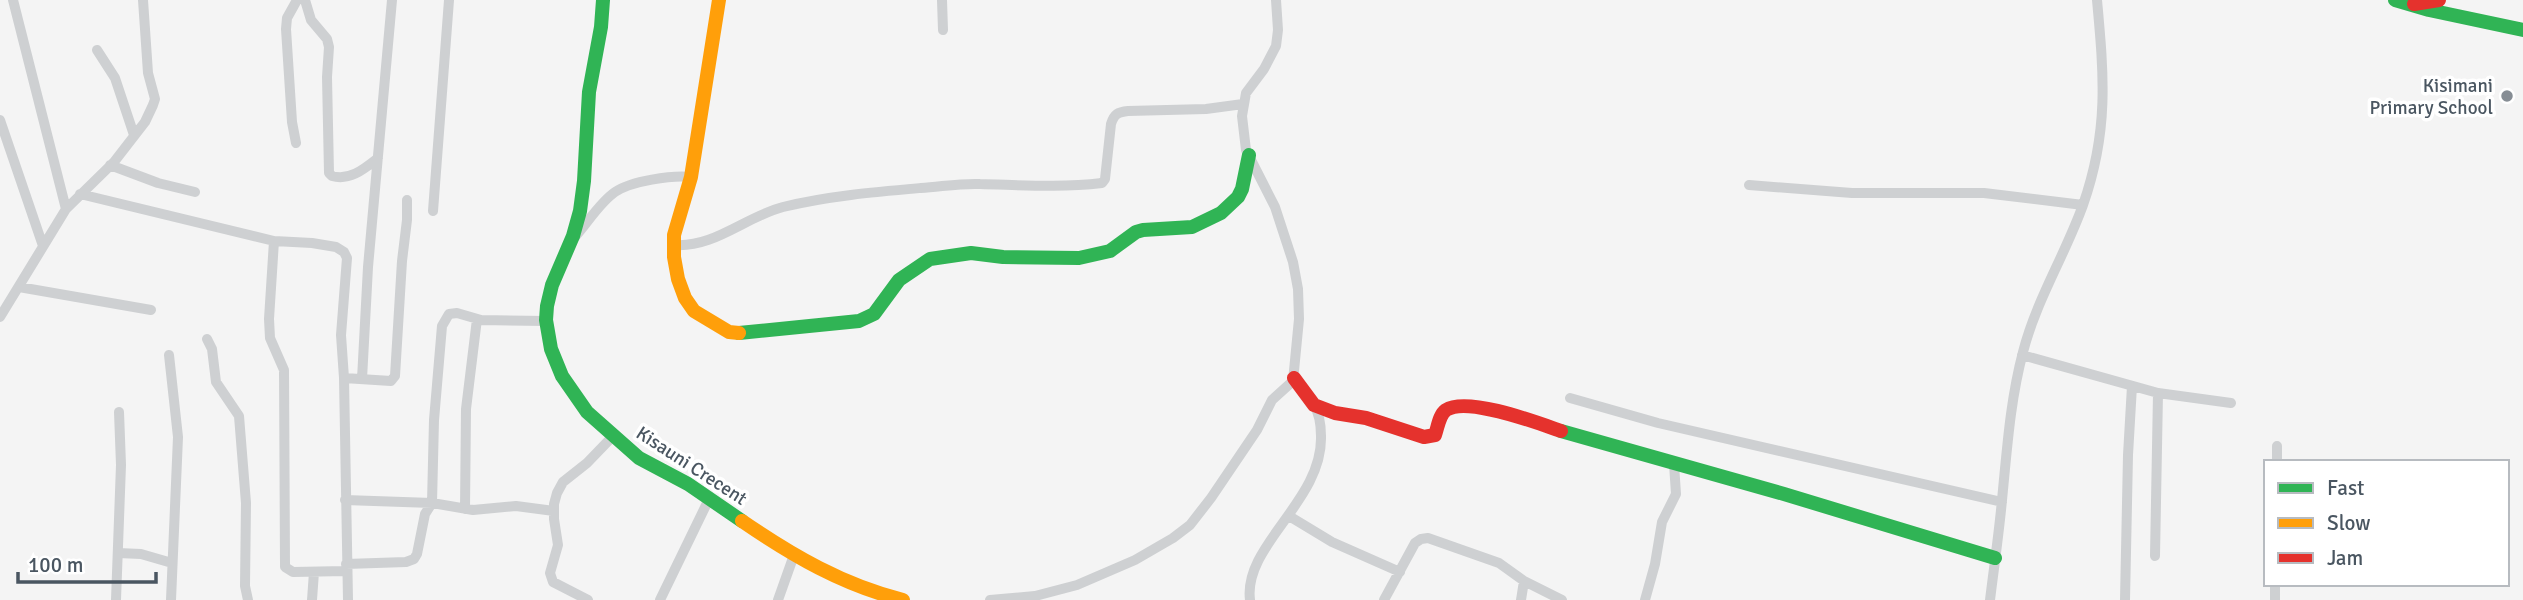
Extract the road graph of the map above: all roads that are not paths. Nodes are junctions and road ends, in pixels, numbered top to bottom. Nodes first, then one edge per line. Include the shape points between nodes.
1 (13, 0) edge
2 (143, 0) edge
3 (297, 0) edge
4 (306, 0) edge
5 (392, 0) edge
6 (449, 0) edge
7 (603, 0) edge
8 (719, 0) edge
9 (942, 0) edge
10 (1276, 0) edge
11 (2097, 0) edge
12 (2395, 0) edge
13 (2439, 0) edge
14 (2409, 5) junction
15 (943, 30) dead end
16 (2523, 30) edge
17 (97, 50) dead end
18 (1243, 104) junction
19 (0, 120) edge
20 (134, 135) junction
21 (296, 143) dead end
22 (1249, 155) junction
23 (378, 158) junction
24 (110, 165) junction
25 (691, 177) junction
26 (1749, 185) dead end
27 (195, 192) dead end
28 (80, 194) junction
29 (407, 200) dead end
30 (2082, 205) junction
31 (66, 209) junction
32 (433, 211) dead end
33 (274, 241) junction
34 (569, 244) junction
35 (674, 245) junction
36 (43, 246) junction
37 (19, 287) junction
38 (151, 310) dead end
39 (0, 317) edge
40 (477, 319) junction
41 (546, 321) junction
42 (207, 340) dead end
43 (169, 355) dead end
44 (2022, 355) junction
45 (1294, 377) junction
46 (344, 378) junction
47 (362, 379) junction
48 (2132, 386) junction
49 (2158, 393) junction
50 (1570, 398) dead end
51 (2231, 403) dead end
52 (1314, 405) junction
53 (119, 412) dead end
54 (614, 435) junction
55 (2277, 446) dead end
56 (2277, 460) edge
57 (1674, 464) junction
58 (709, 499) junction
59 (345, 500) junction
60 (2002, 502) junction
61 (432, 503) junction
62 (465, 509) junction
63 (554, 511) junction
64 (1289, 516) junction
65 (117, 553) junction
66 (794, 555) junction
67 (2155, 556) dead end
68 (1995, 558) junction
69 (172, 564) junction
70 (346, 567) junction
71 (314, 572) junction
72 (1400, 572) junction
73 (1524, 582) junction
74 (116, 600) edge
75 (171, 600) edge
76 (248, 600) edge
77 (312, 600) edge
78 (348, 600) edge
79 (588, 600) edge
80 (660, 600) edge
81 (778, 600) edge
82 (904, 600) edge
83 (990, 600) edge
84 (1250, 600) edge
85 (1384, 600) edge
86 (1521, 600) edge
87 (1562, 600) edge
88 (1645, 600) edge
89 (1990, 600) edge
90 (2125, 600) edge

1 - 31 street
2 - 20 street via 148,73 155,99
3 - 21 street via 286,29
4 - 23 street via 311,20 329,47 329,173 348,177
5 - 23 street
6 - 32 street
7 - 34 street, Kisauni Crecent via 603,26 588,105 587,170
8 - 25 street
9 - 15 street
10 - 18 street via 1276,47
11 - 30 street via 2103,116 2098,156
12 - 14 street
13 - 14 street
14 - 16 street
17 - 20 street via 115,78
18 - 22 street
18 - 35 street via 1116,114 1102,183 1055,187 978,184 862,194 781,208 704,244
19 - 36 street
20 - 24 street
22 - 35 street via 1238,197 1205,222 1136,232 1110,251 1079,258 942,256 911,270 874,314 859,321 773,332 729,332 694,312 685,298
22 - 45 street via 1275,207 1293,262 1299,308
23 - 47 street
24 - 27 street
24 - 28 street
25 - 34 street via 676,175 617,190
25 - 35 street
26 - 30 street via 1852,193 1984,193
28 - 31 street
28 - 33 street
29 - 47 street via 395,376 391,381
30 - 44 street via 2031,322
31 - 36 street
33 - 46 street via 312,243 344,252
33 - 71 street via 269,319 270,338 284,370 285,567 293,572
34 - 41 street, Kisauni Crecent via 550,295
36 - 37 street
37 - 38 street
37 - 39 street
40 - 41 street
40 - 61 street via 449,314 442,326
40 - 62 street via 467,409
41 - 54 street, Kisauni Crecent via 552,353 567,386
42 - 76 street via 216,382 239,416
43 - 69 street via 178,437
44 - 48 street
44 - 60 street via 2007,433
45 - 52 street
45 - 83 street via 1272,400 1211,498 1173,538 1077,585 1035,596
46 - 47 street
46 - 59 street
48 - 49 street
48 - 90 street
49 - 51 street
49 - 67 street
50 - 60 street via 1658,423
52 - 57 street via 1428,437 1437,432 1446,409 1480,409
52 - 64 street via 1320,418 1320,454 1313,477
53 - 65 street
54 - 58 street, Kisauni Crecent via 643,461
54 - 63 street via 563,482
55 - 56 street
57 - 68 street
57 - 88 street via 1676,494 1662,522
58 - 66 street, Kisauni Crecent
58 - 80 street
59 - 61 street
59 - 70 street
60 - 68 street
61 - 62 street
61 - 70 street via 414,559
62 - 63 street via 516,506
63 - 79 street via 558,545 551,579
64 - 72 street
64 - 84 street via 1253,572
65 - 69 street via 141,554
65 - 74 street
66 - 81 street
66 - 82 street, Kisauni Crecent via 846,582
68 - 89 street
69 - 75 street
70 - 71 street
70 - 78 street
71 - 77 street
72 - 73 street via 1415,543 1428,538 1499,563
72 - 85 street
73 - 86 street
73 - 87 street

